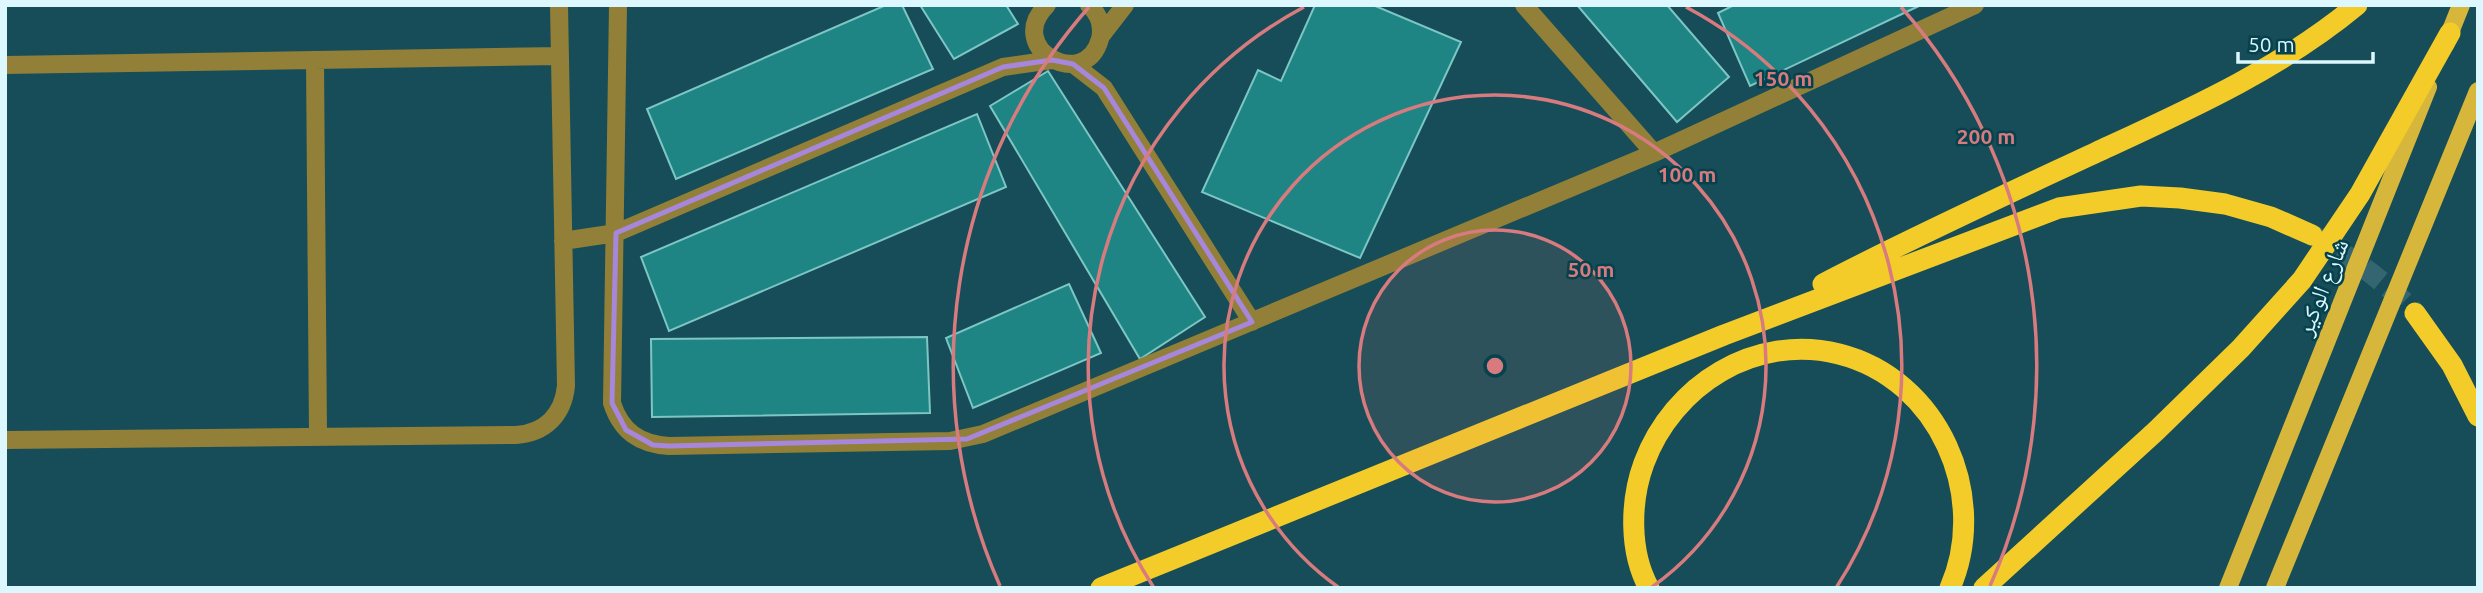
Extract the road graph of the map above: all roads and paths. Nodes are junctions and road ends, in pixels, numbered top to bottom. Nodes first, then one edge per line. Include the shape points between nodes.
1 (559, 5) edge
2 (618, 5) edge
3 (1089, 5) edge
4 (1125, 5) edge
5 (1524, 5) edge
6 (1975, 5) edge
7 (2357, 5) edge
8 (2461, 5) edge
9 (1040, 13) edge
10 (2450, 33) junction
11 (1100, 40) junction
12 (559, 56) junction
13 (1052, 60) junction
14 (315, 61) junction
15 (1073, 64) junction
16 (5, 65) edge
17 (1003, 67) junction
18 (1104, 88) junction
19 (2478, 91) edge
20 (1654, 153) junction
21 (616, 233) junction
22 (2312, 235) tunnel mouth
23 (563, 241) junction
24 (2415, 313) tunnel mouth
25 (1252, 322) junction
26 (1724, 335) junction
27 (2478, 416) edge
28 (318, 436) junction
29 (5, 440) edge
30 (1101, 588) edge
31 (1649, 588) edge
32 (1950, 588) edge
33 (1984, 588) edge
34 (2228, 588) edge
35 (2275, 588) edge

1 - 12 street
2 - 21 street
3 - 11 street via 1100,21
4 - 11 street
5 - 20 street
6 - 20 street
7 - 26 highway via 2275,64 2154,126 1907,240
8 - 10 main road, شارع الوكير
9 - 13 street via 1037,44
9 - 17 street
10 - 33 highway via 2360,194 2302,280 2166,422
10 - 34 main road, شارع الوكير
11 - 15 street via 1088,57
11 - 18 street
12 - 14 street
12 - 23 street
13 - 15 street
13 - 17 street
14 - 16 street
14 - 28 street
15 - 18 street
17 - 21 street
18 - 25 street
19 - 35 main road
20 - 25 street
21 - 23 street
21 - 25 street via 612,403 626,430 653,445 967,439 1008,426
22 - 26 highway via 2225,204 2141,196 2096,200 2002,227
23 - 28 street via 566,386 561,408 547,425 516,435
24 - 27 highway via 2452,365
26 - 30 highway
28 - 29 street
31 - 32 highway via 1636,545 1634,513 1638,479 1651,445 1673,408 1708,378 1747,359 1789,350 1839,354 1873,368 1930,414 1957,471 1965,505 1965,540

